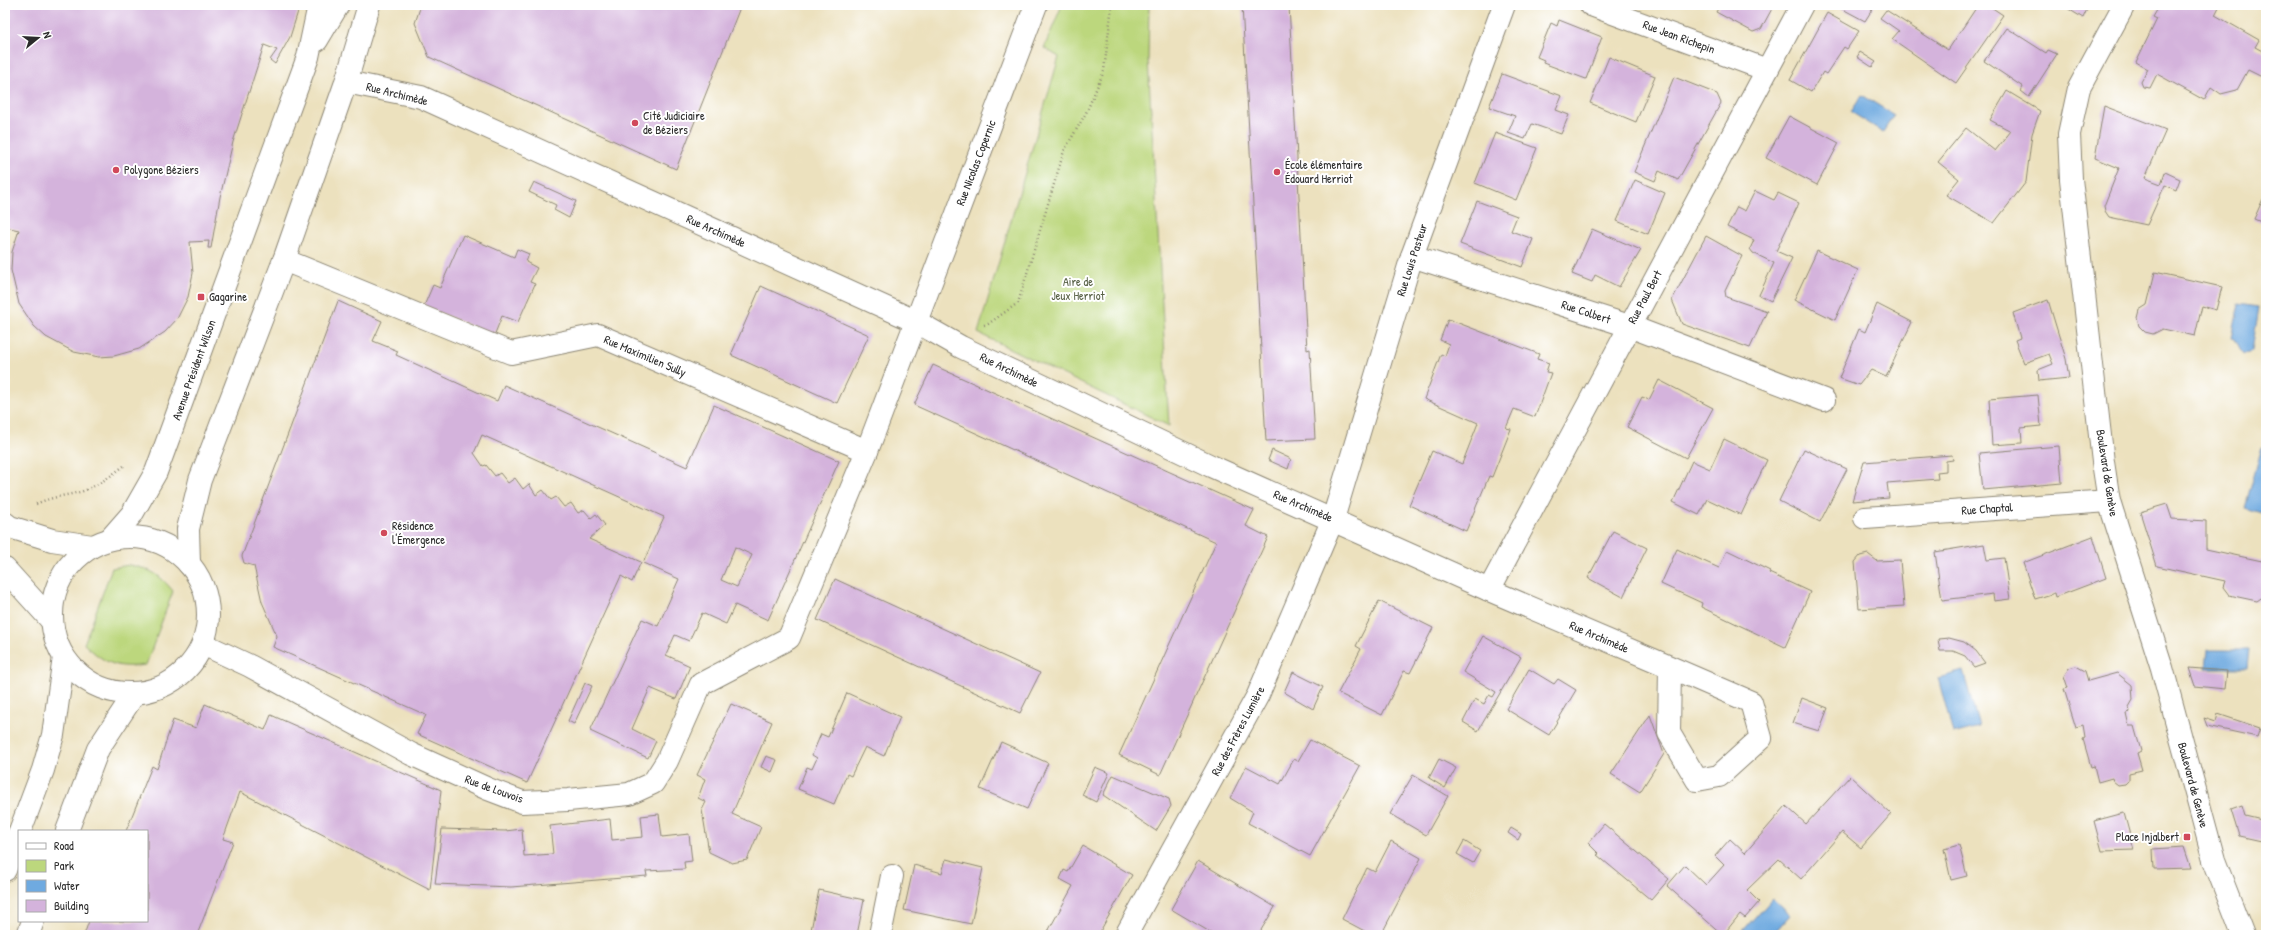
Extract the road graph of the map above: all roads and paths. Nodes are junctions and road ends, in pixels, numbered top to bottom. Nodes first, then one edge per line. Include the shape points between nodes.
1 (319, 5) edge
2 (338, 5) edge
3 (354, 5) edge
4 (369, 5) edge
5 (1036, 5) edge
6 (1112, 5) edge
7 (1504, 5) edge
8 (1591, 5) edge
9 (1802, 5) edge
10 (2124, 5) edge
11 (308, 57) junction
12 (1767, 70) junction
13 (346, 82) junction
14 (1412, 256) junction
15 (284, 260) junction
16 (915, 321) junction
17 (978, 325) dead end
18 (1629, 326) junction
19 (1824, 400) dead end
20 (867, 452) junction
21 (128, 462) dead end
22 (2109, 501) junction
23 (1865, 518) dead end
24 (1333, 519) junction
25 (8, 525) edge
26 (101, 542) junction
27 (190, 564) junction
28 (5, 569) edge
29 (1489, 590) junction
30 (52, 621) junction
31 (202, 644) junction
32 (64, 656) junction
33 (1670, 667) junction
34 (135, 693) junction
35 (20, 830) edge
36 (67, 830) edge
37 (18, 835) edge
38 (5, 870) edge
39 (892, 876) dead end
40 (33, 922) edge
41 (28, 935) edge
42 (880, 935) edge
43 (1126, 935) edge
44 (2243, 935) edge

1 - 11 street, Avenue Président Wilson
2 - 11 street, Avenue Président Wilson
3 - 13 street
4 - 13 street
5 - 16 street, Rue Nicolas Copernic
6 - 17 path via 1104,71 1086,112 1064,151 1018,303 988,324
7 - 14 street, Rue Louis Pasteur
8 - 12 street, Rue Jean Richepin
9 - 12 street, Rue Paul Bert
10 - 22 street, Boulevard de Genève via 2079,88 2069,134 2071,179
11 - 26 street, Avenue Président Wilson via 156,472 132,514
12 - 18 street, Rue Paul Bert
13 - 15 street
13 - 16 street, Rue Archimède via 421,97
14 - 18 street, Rue Colbert
14 - 24 street, Rue Louis Pasteur
15 - 20 street, Rue Maximilien Sully via 511,353 598,336
15 - 27 street via 200,480 188,529
16 - 20 street
16 - 24 street, Rue Archimède via 960,346 1204,463
18 - 19 street, Rue Colbert
18 - 29 street, Rue Paul Bert
20 - 31 street, Rue de Louvois via 789,638 701,684 668,761 653,783 629,794 522,802 411,754 250,666
21 - 25 path via 106,479 83,490 53,496 32,505
22 - 23 street, Rue Chaptal
22 - 44 street, Boulevard de Genève via 2162,668 2214,860
24 - 29 street, Rue Archimède
24 - 43 street, Rue des Frères Lumière via 1258,695
25 - 26 street via 52,540
26 - 27 street via 132,536 154,540 174,549
26 - 30 street, Avenue Président Wilson via 74,560 61,578 53,599
27 - 31 street via 204,588 208,616
28 - 30 street
29 - 33 street, Rue Archimède
30 - 32 street via 56,640
31 - 34 street via 187,668 164,686
32 - 34 street via 78,673 94,685 114,692
32 - 35 street via 53,735 43,770
33 - 33 street, Rue Archimède via 1669,733 1697,780 1719,776 1761,738 1751,702
34 - 36 street via 98,749
37 - 38 street
39 - 42 street
40 - 41 street

